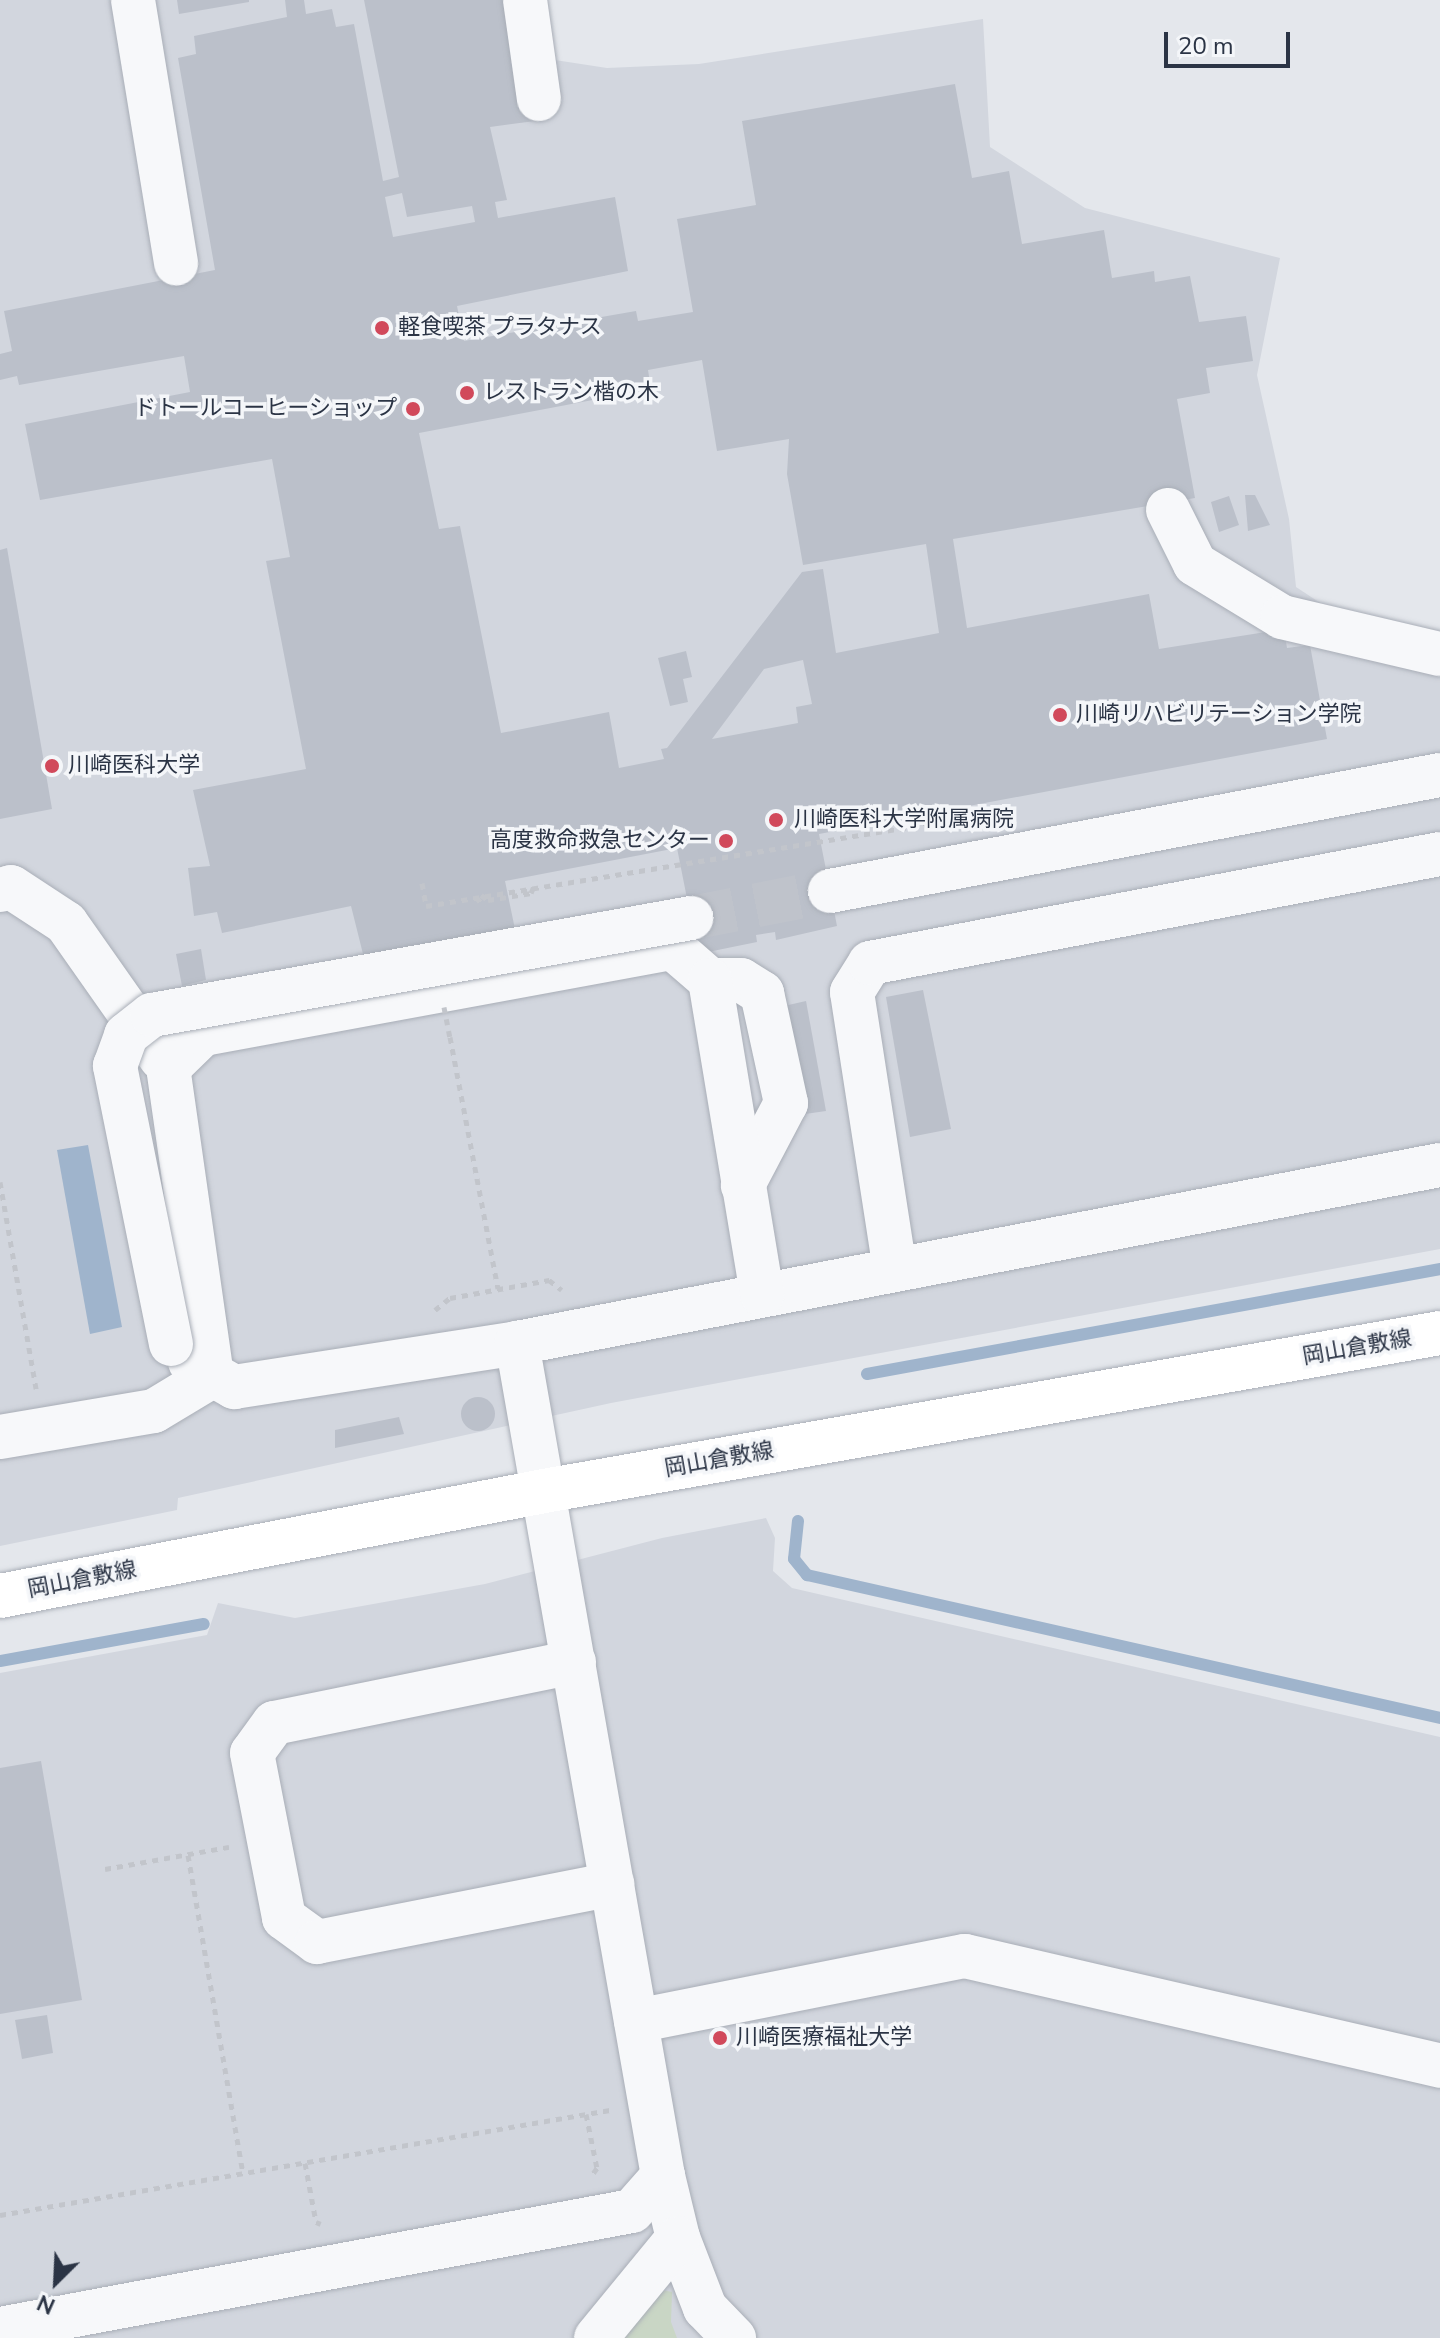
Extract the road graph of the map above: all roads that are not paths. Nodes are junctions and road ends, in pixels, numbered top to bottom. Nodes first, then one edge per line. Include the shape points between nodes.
1 (133, 0) edge
2 (525, 0) edge
3 (539, 99) dead end
4 (176, 264) dead end
5 (1168, 510) dead end
6 (1440, 654) edge
7 (1440, 775) edge
8 (1440, 854) edge
9 (0, 890) edge
10 (830, 891) tunnel mouth
11 (691, 918) tunnel mouth
12 (168, 1068) junction
13 (1440, 1165) edge
14 (895, 1270) junction
15 (762, 1295) junction
16 (1440, 1333) edge
17 (517, 1343) junction
18 (212, 1376) junction
19 (0, 1437) edge
20 (544, 1491) junction
21 (0, 1596) edge
22 (574, 1662) junction
23 (612, 1884) junction
24 (636, 2021) junction
25 (1440, 2066) edge
26 (663, 2176) junction
27 (678, 2238) junction
28 (0, 2329) edge
29 (596, 2338) edge
30 (734, 2338) edge

1 - 4 lane
2 - 3 lane
5 - 6 lane via 1195,564 1282,617
7 - 10 lane
8 - 14 lane via 870,963 852,992
9 - 12 lane via 11,887 66,923
11 - 18 lane, bridge via 152,1015 126,1035 115,1066 171,1344
12 - 15 lane via 203,1034 673,948 710,980
12 - 18 lane
13 - 14 lane
14 - 15 lane
15 - 17 lane
16 - 20 main road, 岡山倉敷線
17 - 18 lane via 234,1387
17 - 20 lane
18 - 19 lane via 154,1411
20 - 21 main road, 岡山倉敷線
20 - 22 lane
22 - 23 lane
22 - 23 lane via 274,1723 252,1753 284,1918 317,1942
23 - 24 lane
24 - 25 lane via 965,1956
24 - 26 lane
26 - 27 lane
26 - 28 lane via 632,2211
27 - 29 lane
27 - 30 lane via 705,2308

